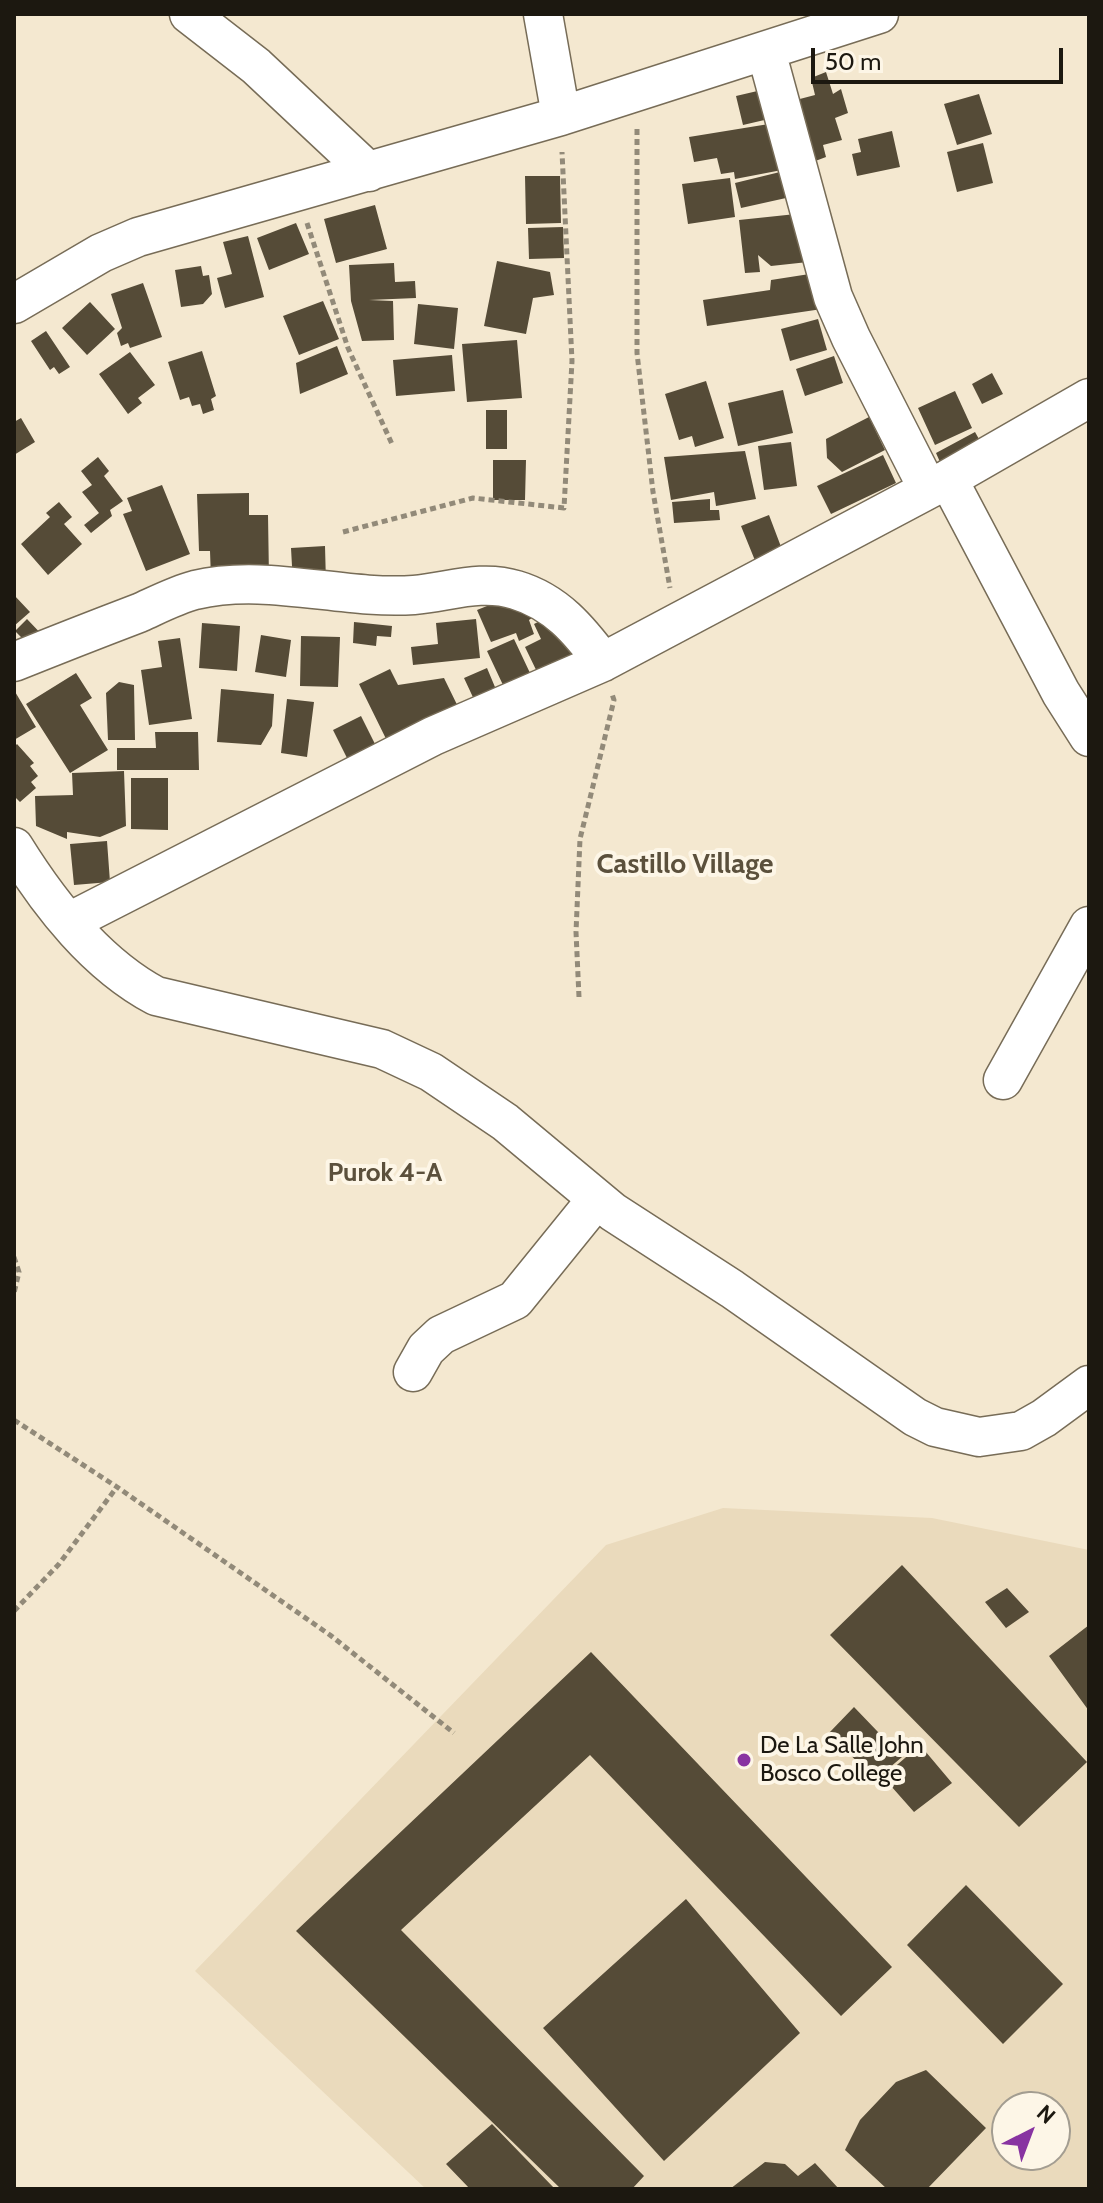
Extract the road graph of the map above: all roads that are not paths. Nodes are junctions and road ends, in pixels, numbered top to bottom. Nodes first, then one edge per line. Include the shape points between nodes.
1 (189, 14) edge
2 (543, 14) edge
3 (879, 14) edge
4 (766, 51) junction
5 (561, 116) junction
6 (369, 172) junction
7 (14, 304) edge
8 (1089, 398) edge
9 (938, 484) junction
10 (14, 662) edge
11 (603, 662) junction
12 (1089, 737) edge
13 (14, 847) edge
14 (69, 922) junction
15 (1089, 926) edge
16 (1003, 1080) dead end
17 (596, 1200) junction
18 (413, 1372) dead end
19 (1089, 1385) edge

1 - 6 street via 256,66
2 - 5 street
3 - 4 street
4 - 5 street
4 - 9 street via 833,297 851,338
5 - 6 street
6 - 7 street via 138,237
8 - 9 street
9 - 11 street
9 - 12 street
10 - 11 street via 194,591 247,586 389,596 482,584 543,601 577,626
11 - 14 street via 433,736
13 - 14 street
14 - 17 street via 109,965 156,996 382,1049 431,1072 505,1122
15 - 16 street
17 - 18 street via 515,1300 441,1335
17 - 19 street via 935,1427 979,1437 1021,1431

